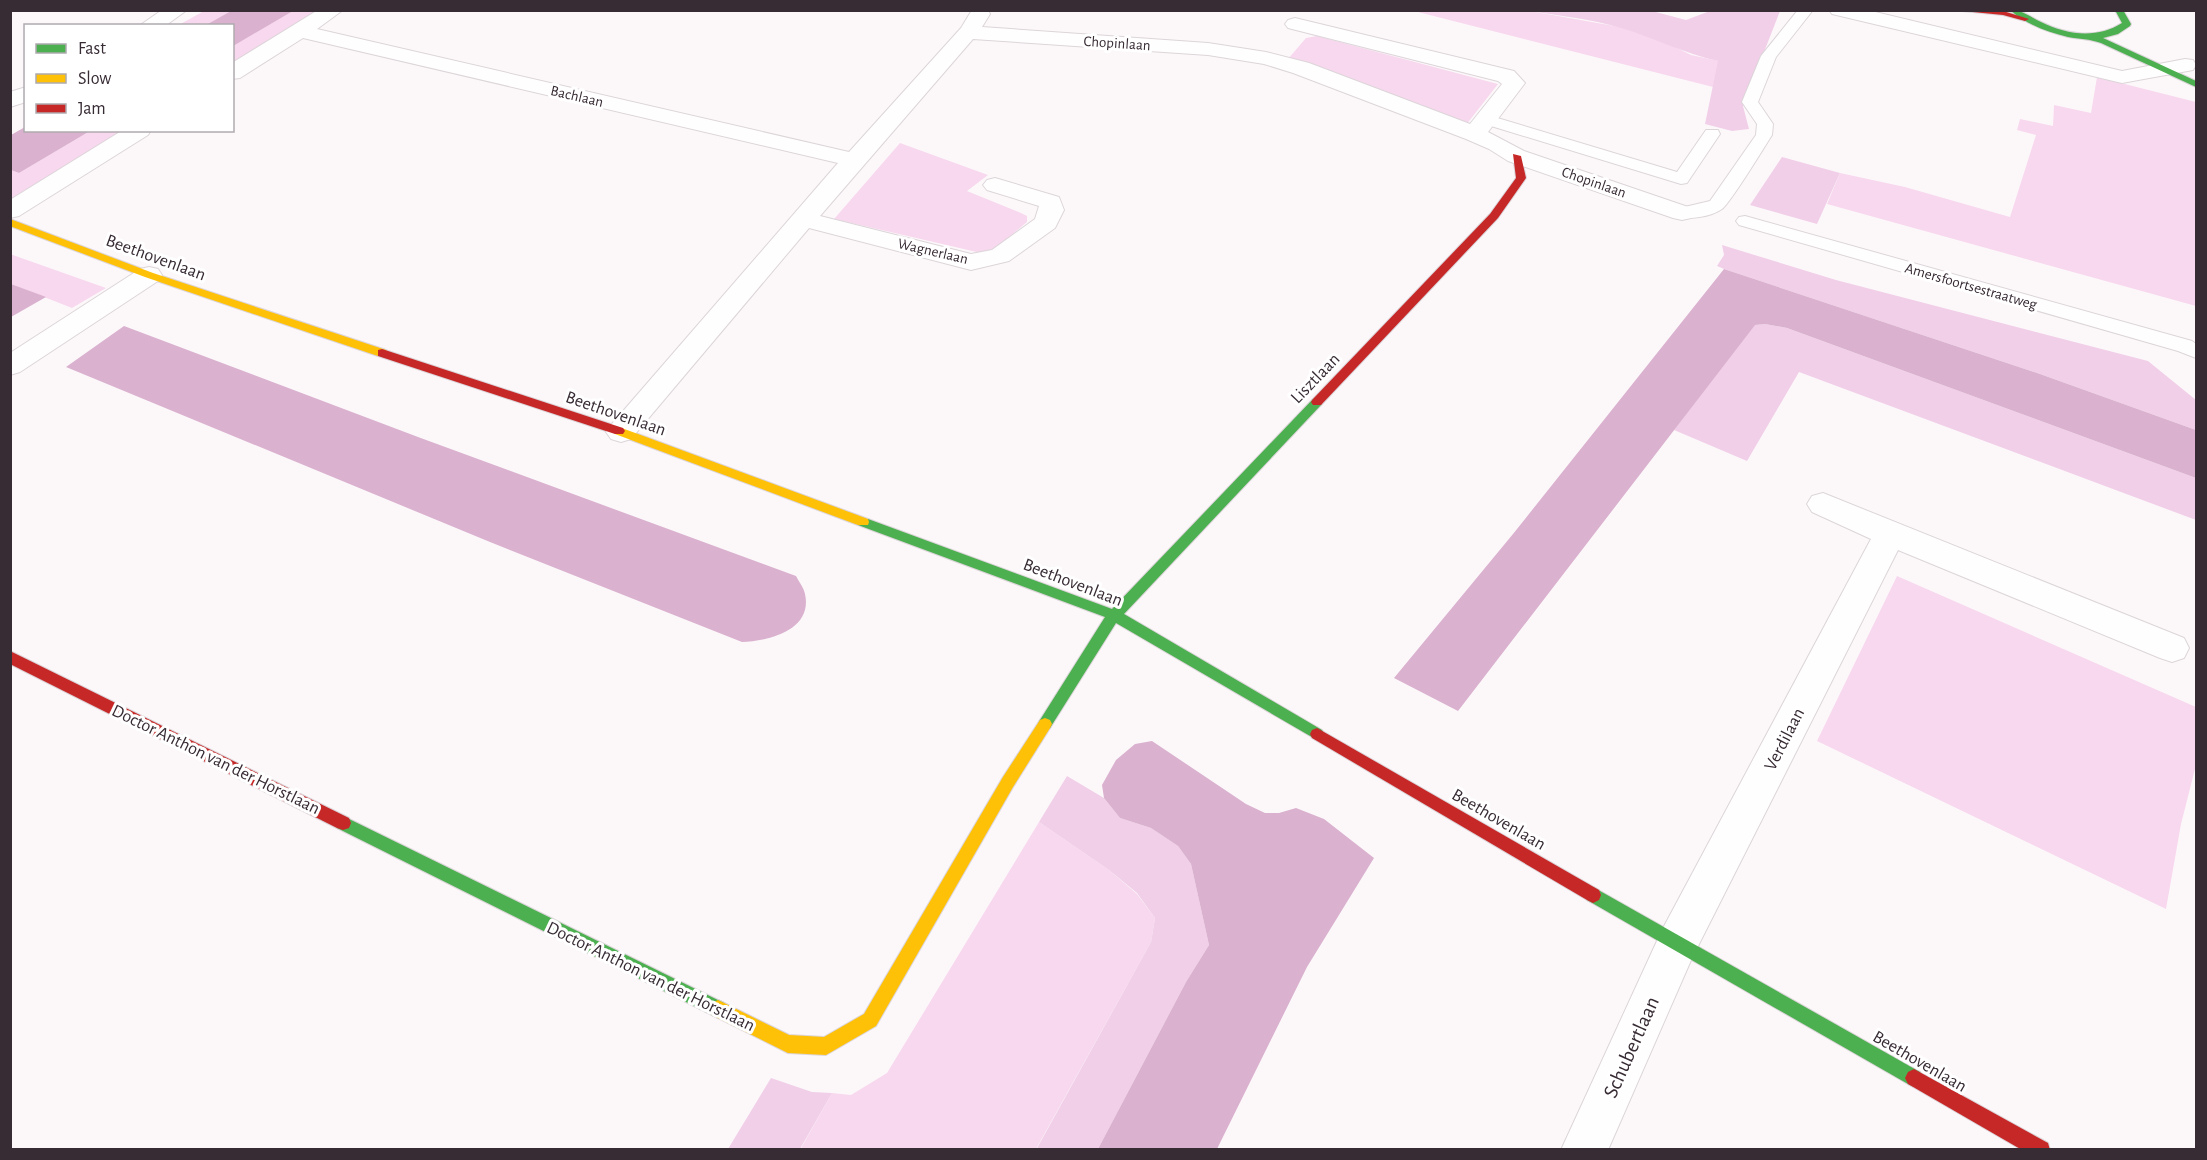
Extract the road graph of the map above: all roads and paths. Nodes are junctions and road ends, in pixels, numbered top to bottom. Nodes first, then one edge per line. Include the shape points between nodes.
1 (177, 10) edge
2 (333, 10) edge
3 (983, 10) edge
4 (1806, 10) edge
5 (1839, 10) edge
6 (1956, 10) edge
7 (2122, 12) edge
8 (2020, 15) edge
9 (1302, 17) edge
10 (152, 24) edge
11 (2124, 29) junction
12 (300, 31) junction
13 (968, 32) junction
14 (2091, 36) junction
15 (1266, 58) junction
16 (2191, 67) edge
17 (2162, 70) junction
18 (234, 72) edge
19 (2196, 84) edge
20 (24, 94) edge
21 (10, 101) edge
22 (1479, 126) junction
23 (137, 132) edge
24 (1712, 135) dead end
25 (1515, 156) junction
26 (854, 160) junction
27 (995, 185) dead end
28 (10, 212) edge
29 (1682, 213) joint
30 (803, 219) junction
31 (1745, 221) dead end
32 (10, 222) edge
33 (149, 275) junction
34 (2196, 352) edge
35 (10, 366) edge
36 (621, 432) junction
37 (1823, 504) dead end
38 (1890, 534) junction
39 (1114, 615) junction
40 (2172, 648) dead end
41 (10, 657) edge
42 (1677, 944) junction
43 (1584, 1149) edge
44 (2041, 1149) edge

1 - 10 street
2 - 12 street
3 - 13 street
4 - 29 lane via 1769,56 1750,102 1765,124 1764,135 1716,205
5 - 17 street via 2122,77
6 - 8 street
7 - 11 street via 2127,24
8 - 14 street via 2049,29
9 - 15 street
9 - 22 street via 1506,76 1514,83
11 - 14 street
11 - 16 street via 2135,39
12 - 18 street
12 - 26 street, Bachlaan
13 - 15 street, Chopinlaan
13 - 26 street
14 - 17 street
15 - 22 street, Chopinlaan
16 - 17 street
17 - 19 street
20 - 21 street
22 - 24 lane via 1681,179
22 - 25 street, Chopinlaan
23 - 28 street
25 - 29 street, Chopinlaan
25 - 39 street, Lisztlaan via 1521,178 1494,216
26 - 30 street
27 - 30 street, Wagnerlaan via 1050,202 1052,210 1046,223 1000,256 971,262
30 - 36 street
31 - 34 lane, Amersfoortsestraatweg
32 - 33 street, Beethovenlaan
33 - 35 street
33 - 36 street, Beethovenlaan
36 - 39 street, Beethovenlaan
37 - 38 street
38 - 40 street
38 - 42 street, Verdilaan
39 - 41 street, Doctor Anthon van der Horstlaan via 1008,782 870,1020 826,1046 788,1044
39 - 42 street, Beethovenlaan
42 - 43 street, Schubertlaan
42 - 44 street, Beethovenlaan

